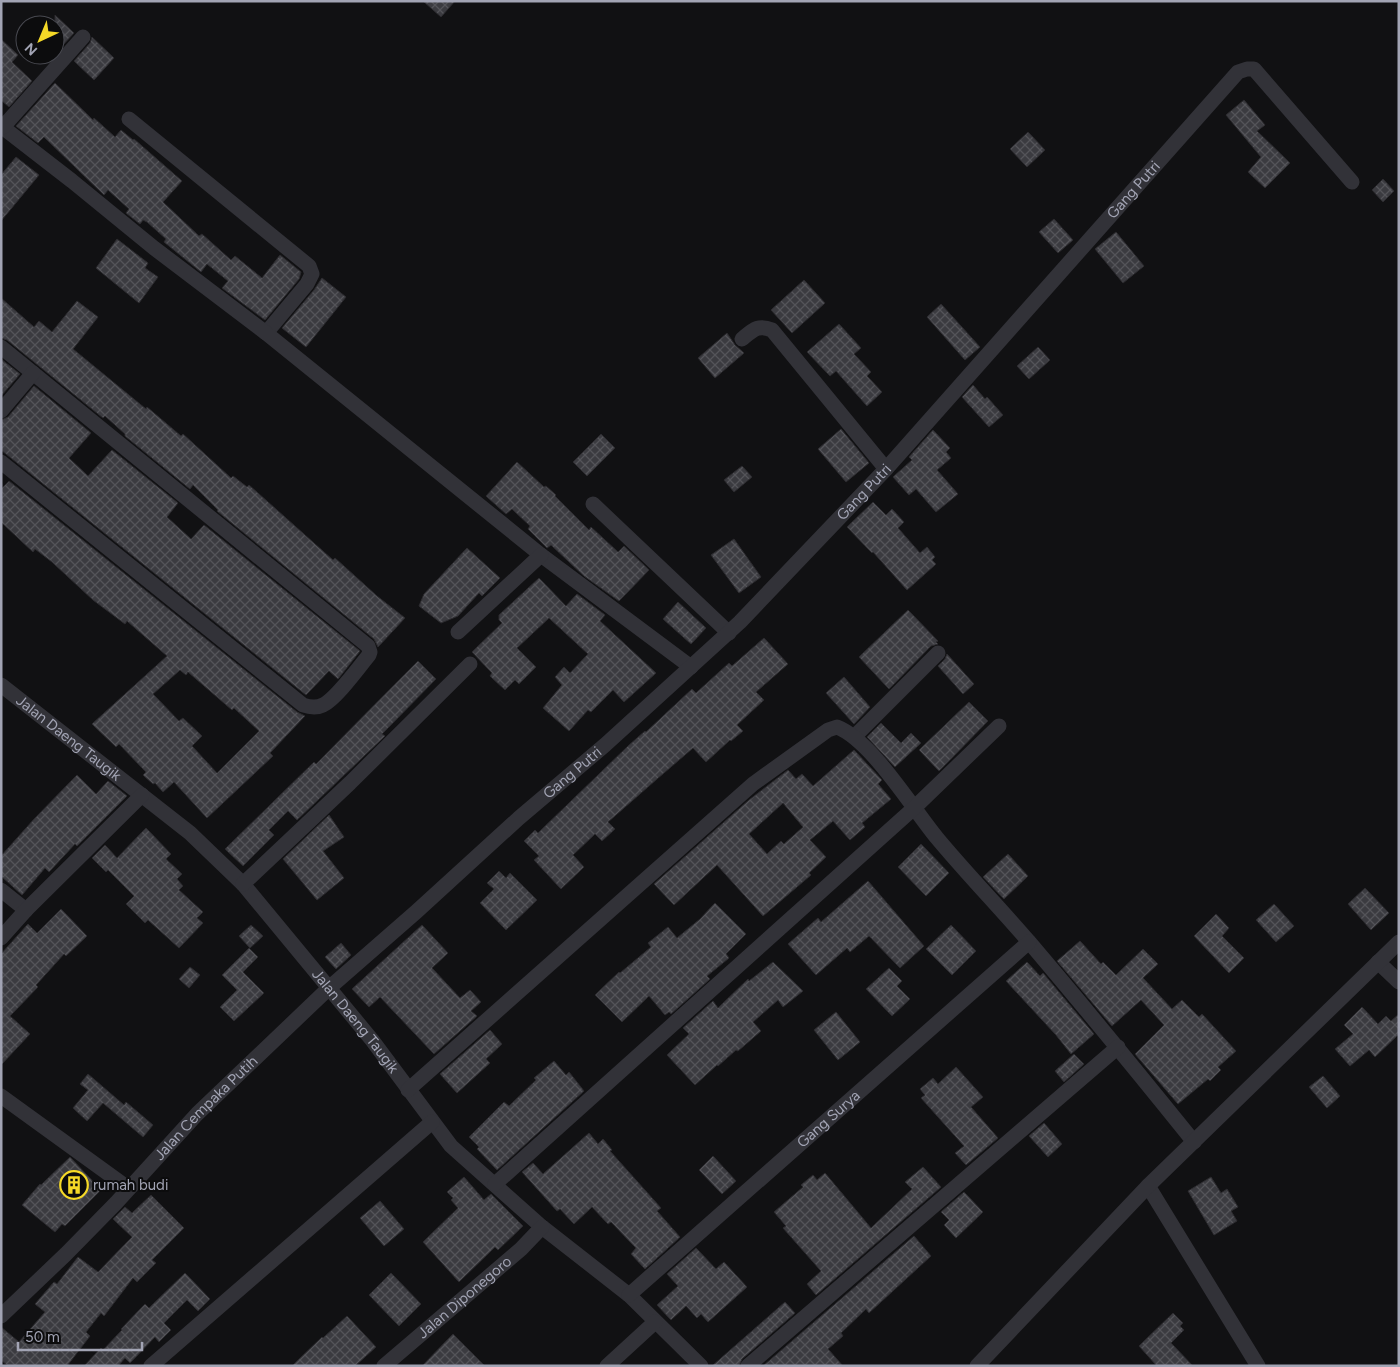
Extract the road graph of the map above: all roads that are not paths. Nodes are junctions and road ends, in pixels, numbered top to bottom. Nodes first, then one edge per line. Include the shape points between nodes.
1 (83, 37) dead end
2 (129, 119) dead end
3 (2, 126) edge
4 (1352, 182) dead end
5 (266, 333) junction
6 (742, 339) dead end
7 (1, 347) edge
8 (33, 373) junction
9 (1, 411) edge
10 (1, 462) edge
11 (886, 469) junction
12 (594, 504) dead end
13 (541, 554) junction
14 (458, 632) dead end
15 (729, 633) junction
16 (938, 654) dead end
17 (470, 664) dead end
18 (691, 667) junction
19 (1, 685) edge
20 (999, 726) dead end
21 (855, 736) junction
22 (142, 795) junction
23 (914, 808) junction
24 (243, 884) junction
25 (1, 890) edge
26 (26, 910) junction
27 (1, 938) edge
28 (1029, 942) junction
29 (1399, 942) edge
30 (1378, 962) junction
31 (1399, 982) edge
32 (329, 988) junction
33 (1118, 1048) junction
34 (408, 1090) junction
35 (1, 1096) edge
36 (432, 1122) junction
37 (1194, 1142) junction
38 (495, 1184) junction
39 (1148, 1186) junction
40 (128, 1188) junction
41 (542, 1227) junction
42 (629, 1295) junction
43 (1, 1316) edge
44 (655, 1322) junction
45 (151, 1366) edge
46 (384, 1366) edge
47 (607, 1366) edge
48 (701, 1366) edge
49 (748, 1366) edge
50 (977, 1366) edge
51 (1258, 1366) edge

1 - 3 street
2 - 5 street via 309,266 312,274 307,284
3 - 5 street
4 - 11 street, Gang Putri via 1254,69 1238,72
5 - 13 street
6 - 11 street via 755,329 764,327 772,330
7 - 8 street
8 - 9 street
8 - 10 street via 368,646 369,655 323,705 303,705
11 - 15 street, Gang Putri
12 - 15 street
13 - 14 street
13 - 18 street
15 - 18 street, Gang Putri
16 - 21 street
17 - 24 street
18 - 32 street, Gang Putri
19 - 22 street, Jalan Daeng Taugik
20 - 23 street
21 - 23 street
21 - 34 street via 837,726 828,730 753,784
22 - 24 street, Jalan Daeng Taugik via 190,833
22 - 26 street
23 - 28 street
23 - 38 street
24 - 32 street, Jalan Daeng Taugik
25 - 26 street
26 - 27 street
28 - 33 street
28 - 42 street, Gang Surya
29 - 30 street
30 - 31 street
30 - 37 street
32 - 34 street, Jalan Daeng Taugik
32 - 40 street, Jalan Cempaka Putih via 197,1114
33 - 37 street
33 - 49 street
34 - 36 street, Jalan Daeng Taugik
35 - 40 street
36 - 38 street, Jalan Daeng Taugik via 451,1146
36 - 45 street
37 - 39 street
38 - 41 street, Jalan Daeng Taugik
39 - 50 street
39 - 51 street
40 - 43 street, Jalan Cempaka Putih
41 - 42 street, Jalan Daeng Taugik
41 - 46 street, Jalan Diponegoro via 521,1249
42 - 44 street, Jalan Daeng Taugik
44 - 47 street
44 - 48 street, Jalan Daeng Taugik

